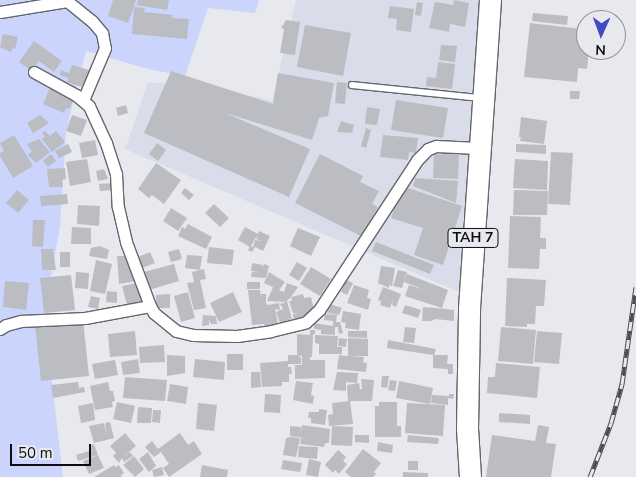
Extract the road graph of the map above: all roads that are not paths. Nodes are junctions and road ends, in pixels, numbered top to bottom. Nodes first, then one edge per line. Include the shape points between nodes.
1 (67, 0) edge
2 (490, 0) edge
3 (0, 12) edge
4 (34, 72) dead end
5 (352, 85) dead end
6 (482, 98) junction
7 (83, 100) junction
8 (478, 148) junction
9 (150, 306) junction
10 (0, 329) edge
11 (470, 477) edge

1 - 3 street
1 - 7 street via 102,33 105,48
2 - 6 highway, TAH 7
4 - 7 street
5 - 6 lane
6 - 8 highway, TAH 7
7 - 9 street via 94,114 106,143 116,174 118,207 126,242
8 - 9 street via 436,146 417,160 319,310 306,322 237,336 193,335 176,331
8 - 11 highway, TAH 7 via 468,308
9 - 10 street via 86,318 21,321

